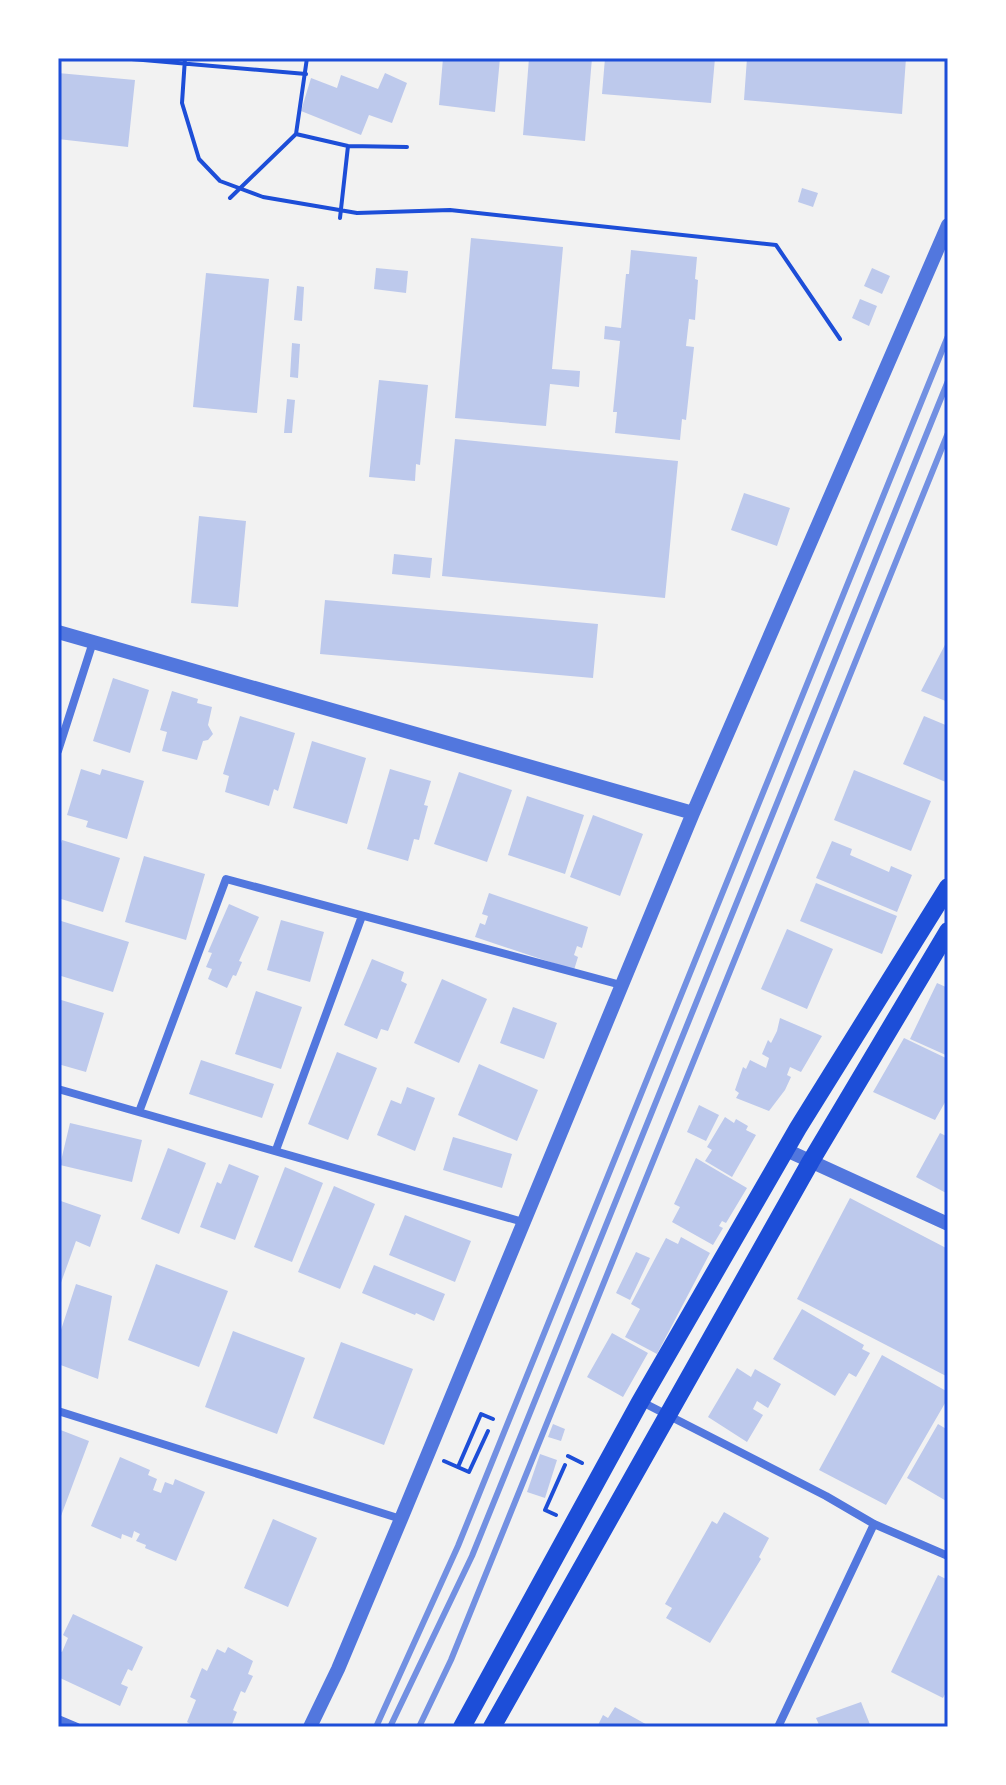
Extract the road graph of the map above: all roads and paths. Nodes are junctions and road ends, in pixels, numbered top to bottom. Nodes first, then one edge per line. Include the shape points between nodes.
1 (120, 58) edge
2 (307, 58) edge
3 (185, 61) edge
4 (306, 74) junction
5 (296, 134) junction
6 (348, 146) junction
7 (407, 147) dead end
8 (239, 189) junction
9 (230, 198) dead end
10 (341, 211) junction
11 (340, 218) dead end
12 (948, 225) edge
13 (840, 339) dead end
14 (58, 632) edge
15 (93, 642) junction
16 (58, 751) edge
17 (693, 813) junction
18 (946, 896) edge
19 (362, 916) junction
20 (948, 931) edge
21 (621, 985) junction
22 (58, 1089) edge
23 (139, 1112) junction
24 (276, 1150) junction
25 (786, 1150) junction
26 (811, 1161) junction
27 (523, 1222) junction
28 (948, 1224) edge
29 (640, 1402) junction
30 (58, 1411) edge
31 (667, 1413) junction
32 (493, 1419) dead end
33 (488, 1431) dead end
34 (427, 1453) junction
35 (565, 1465) dead end
36 (458, 1467) junction
37 (545, 1510) dead end
38 (401, 1519) junction
39 (874, 1524) junction
40 (948, 1556) edge
41 (58, 1719) edge
42 (77, 1727) edge
43 (310, 1727) edge
44 (462, 1727) edge
45 (492, 1727) edge
46 (778, 1727) edge

1 - 3 path
2 - 4 path
3 - 4 path
3 - 8 path via 182,103 199,159 220,181
4 - 5 path
5 - 6 path
5 - 8 path
6 - 7 path
6 - 10 path
8 - 9 path
8 - 10 path
10 - 11 path
10 - 13 path via 450,210 776,245
12 - 17 street
14 - 15 street
15 - 16 street
15 - 17 street
17 - 21 street
18 - 25 main road
19 - 21 street
19 - 23 street via 226,879
19 - 24 street
20 - 26 main road
21 - 27 street
22 - 23 street
23 - 24 street
24 - 27 street
25 - 26 street
25 - 29 main road
26 - 28 street
26 - 31 main road
27 - 34 street
29 - 31 street
29 - 44 main road
30 - 38 street
31 - 39 street
31 - 45 main road
32 - 36 path via 481,1414
33 - 36 path via 469,1472
34 - 36 path
34 - 38 street
35 - 37 path
38 - 43 street
39 - 40 street
39 - 46 street
41 - 42 street

